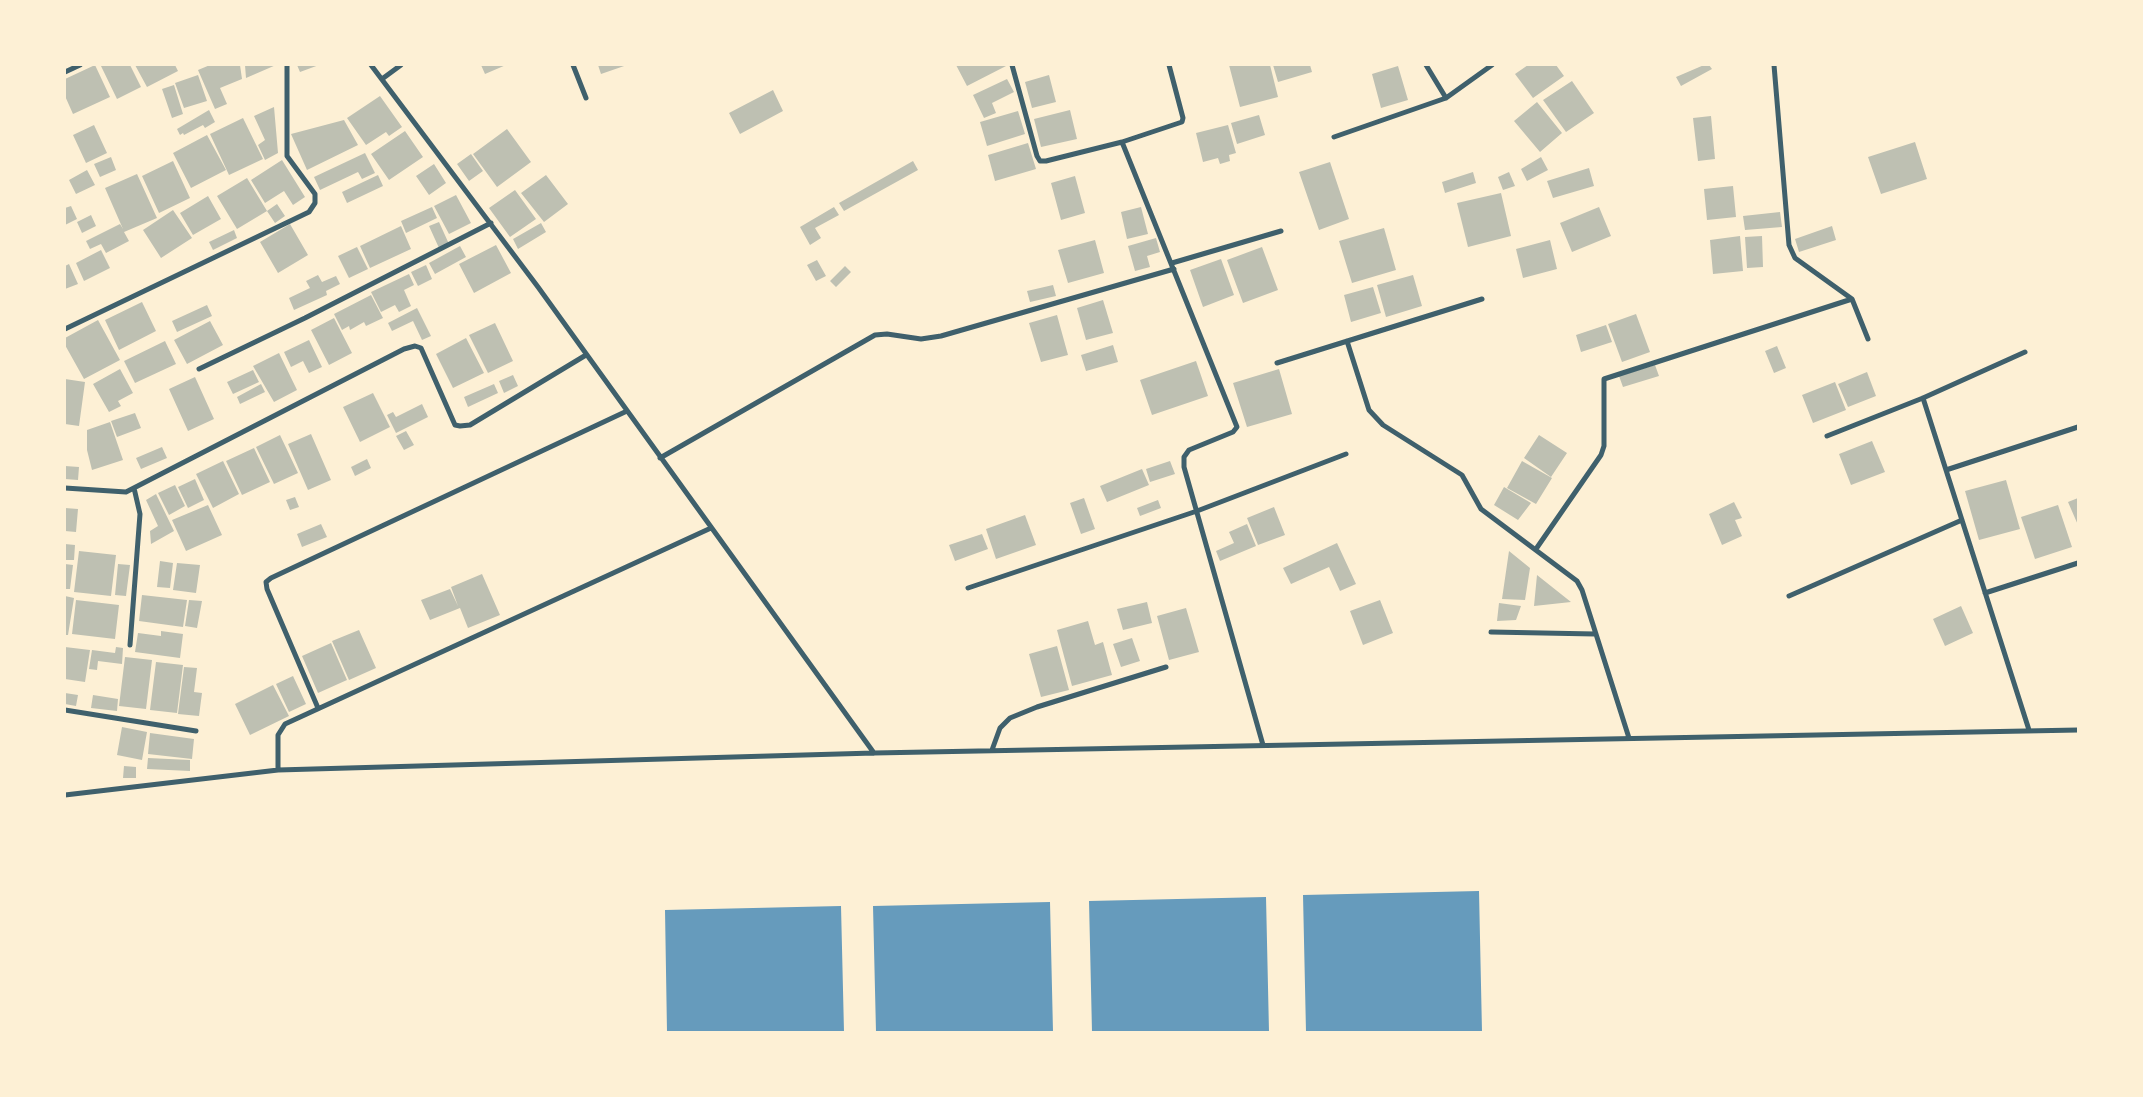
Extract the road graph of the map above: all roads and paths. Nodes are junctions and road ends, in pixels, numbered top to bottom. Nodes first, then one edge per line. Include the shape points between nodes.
1 (80, 65) edge
2 (287, 65) edge
3 (371, 65) edge
4 (401, 65) edge
5 (573, 65) edge
6 (1012, 65) edge
7 (1169, 65) edge
8 (1426, 65) edge
9 (1492, 65) edge
10 (1774, 65) edge
11 (65, 72) edge
12 (382, 79) junction
13 (586, 98) dead end
14 (1446, 98) junction
15 (1334, 137) dead end
16 (1122, 142) junction
17 (491, 223) junction
18 (1281, 231) dead end
19 (1173, 266) junction
20 (1482, 299) dead end
21 (1852, 299) junction
22 (65, 330) edge
23 (1868, 339) dead end
24 (1347, 341) junction
25 (2026, 352) dead end
26 (586, 355) junction
27 (1276, 363) dead end
28 (199, 369) dead end
29 (1923, 398) junction
30 (627, 411) junction
31 (2078, 427) edge
32 (1827, 436) dead end
33 (1346, 454) dead end
34 (660, 458) junction
35 (1946, 470) junction
36 (65, 488) edge
37 (134, 488) junction
38 (1197, 511) junction
39 (1962, 520) junction
40 (711, 528) junction
41 (1536, 549) junction
42 (2078, 563) edge
43 (968, 588) dead end
44 (1985, 594) junction
45 (1789, 596) dead end
46 (1491, 632) dead end
47 (1595, 634) junction
48 (130, 645) dead end
49 (1166, 667) dead end
50 (318, 708) junction
51 (65, 710) edge
52 (2029, 730) junction
53 (2078, 730) edge
54 (196, 731) dead end
55 (1629, 738) junction
56 (1263, 745) junction
57 (992, 750) junction
58 (874, 753) junction
59 (278, 770) junction
60 (65, 795) edge

1 - 11 street
2 - 22 street via 287,156 315,194 315,203 309,212
3 - 12 street
4 - 12 street
5 - 13 street
6 - 16 street via 1040,161
7 - 16 street via 1182,122
8 - 14 street
9 - 14 street
10 - 21 street via 1789,245 1795,258
12 - 17 street
14 - 15 street
16 - 19 street
17 - 26 street
17 - 28 street
18 - 19 street
19 - 34 street via 941,336 921,339 875,335
19 - 38 street via 1238,428 1189,450 1184,457
20 - 24 street
21 - 23 street
21 - 41 street via 1604,379 1604,446 1601,455
24 - 27 street
24 - 41 street via 1369,410 1383,425 1462,475 1481,509
25 - 29 street
26 - 30 street
26 - 37 street via 470,425 460,426 455,425 421,348 404,348
29 - 32 street
29 - 35 street
30 - 34 street
30 - 50 street via 266,582
31 - 35 street
33 - 38 street
34 - 40 street
35 - 39 street
36 - 37 street via 120,492
37 - 48 street via 140,514
38 - 43 street
38 - 56 street
39 - 44 street
39 - 45 street
40 - 50 street
40 - 58 street
41 - 47 street via 1577,581
42 - 44 street
44 - 52 street
46 - 47 street
47 - 55 street
49 - 57 street via 1010,718 1000,728
50 - 59 street via 285,724 278,734
51 - 54 street
52 - 53 street
52 - 55 street
55 - 56 street
56 - 57 street
57 - 58 street
58 - 59 street
59 - 60 street

